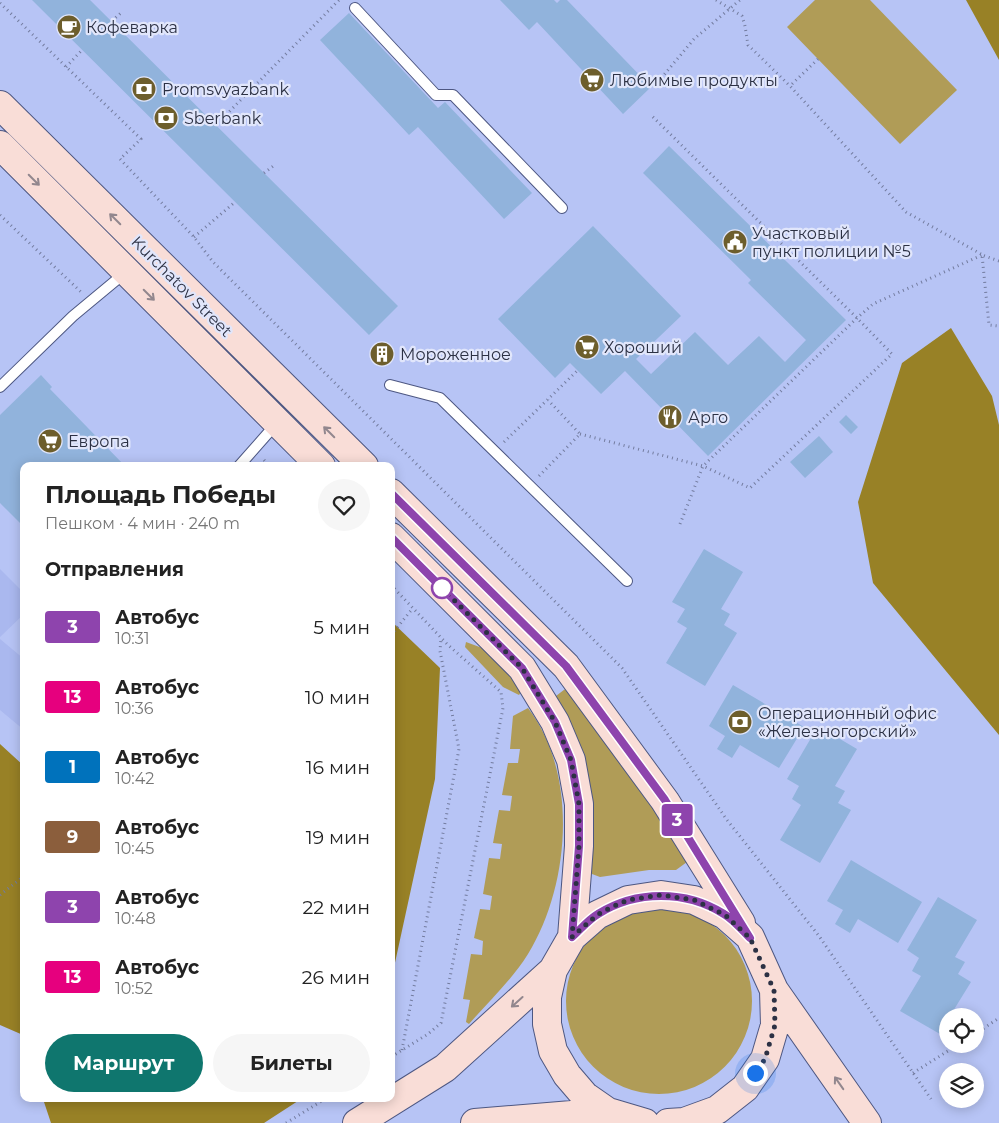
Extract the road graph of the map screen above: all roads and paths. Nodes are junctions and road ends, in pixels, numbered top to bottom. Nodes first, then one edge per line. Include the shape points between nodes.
1 (339, 0) edge
2 (716, 0) edge
3 (740, 0) edge
4 (0, 3) edge
5 (355, 8) dead end
6 (731, 8) junction
7 (123, 11) dead end
8 (112, 22) dead end
9 (82, 50) dead end
10 (818, 59) dead end
11 (66, 66) junction
12 (658, 82) dead end
13 (790, 86) junction
14 (0, 105) edge
15 (226, 115) dead end
16 (652, 116) dead end
17 (0, 145) edge
18 (276, 164) dead end
19 (264, 173) dead end
20 (235, 202) dead end
21 (562, 208) dead end
22 (0, 214) edge
23 (194, 237) junction
24 (982, 255) junction
25 (999, 262) edge
26 (126, 272) junction
27 (90, 301) junction
28 (857, 318) junction
29 (999, 326) edge
30 (578, 370) dead end
31 (390, 384) dead end
32 (0, 388) edge
33 (548, 400) junction
34 (277, 423) junction
35 (580, 434) junction
36 (495, 452) junction
37 (242, 462) edge
38 (317, 462) edge
39 (360, 462) edge
40 (703, 466) junction
41 (530, 485) junction
42 (395, 497) edge
43 (680, 524) dead end
44 (395, 541) edge
45 (627, 581) dead end
46 (395, 589) edge
47 (414, 608) junction
48 (395, 630) edge
49 (441, 637) junction
50 (20, 879) edge
51 (0, 895) edge
52 (572, 937) junction
53 (750, 938) junction
54 (553, 970) junction
55 (774, 990) junction
56 (999, 1018) edge
57 (984, 1028) edge
58 (402, 1050) junction
59 (945, 1053) edge
60 (395, 1054) edge
61 (913, 1073) junction
62 (395, 1099) edge
63 (931, 1099) dead end
64 (320, 1102) edge
65 (391, 1102) edge
66 (608, 1112) junction
67 (286, 1123) edge
68 (357, 1123) edge
69 (475, 1123) edge
70 (645, 1123) edge
71 (668, 1123) edge
72 (867, 1123) edge

1 - 15 path
2 - 6 path
3 - 6 path
4 - 11 path
5 - 21 lane via 436,95 453,95
6 - 12 path via 694,38
6 - 13 path via 742,16 748,45
7 - 8 path
9 - 11 path
10 - 13 path
11 - 23 path via 141,139 120,159
13 - 24 path via 906,212
39 -> 14 main road, Kurchatov Street
16 - 28 path
17 -> 26 main road, Kurchatov Street
18 - 19 path
20 - 23 path
22 - 27 path
23 - 61 path via 213,262 622,668 727,820 819,936
24 - 25 path
24 - 28 path via 874,304
24 - 29 path via 989,325
26 - 27 lane
26 -> 34 main road, Kurchatov Street
27 - 32 lane
28 - 40 path
28 - 40 path via 892,354 750,488
30 - 33 path
31 - 36 lane via 440,398
33 - 35 path
33 - 36 path
34 - 37 lane
34 - 38 main road, Kurchatov Street
35 - 40 path
35 - 41 path
36 - 41 lane
40 - 43 path
41 - 45 lane
42 - 53 main road via 566,666 665,800
44 - 52 main road via 522,668 555,722 571,760 579,804
46 - 47 path
47 - 48 path
47 - 49 path
49 - 58 path via 440,651 458,749
49 - 58 path via 501,692 503,708 441,1023
50 - 51 path
52 - 53 main road via 597,915 612,907 628,900 661,895 694,900 725,915
52 - 54 main road
53 - 55 main road
54 -> 62 main road via 445,1068
54 - 66 main road via 547,996 547,1024 554,1051 567,1076 585,1096
55 - 71 main road via 775,1025 765,1059 745,1088 717,1110 684,1122
72 -> 55 main road
56 - 57 path
58 - 60 path
59 - 61 path
61 - 63 path
64 - 67 path
65 -> 68 main road
66 - 69 main road
66 - 70 main road

